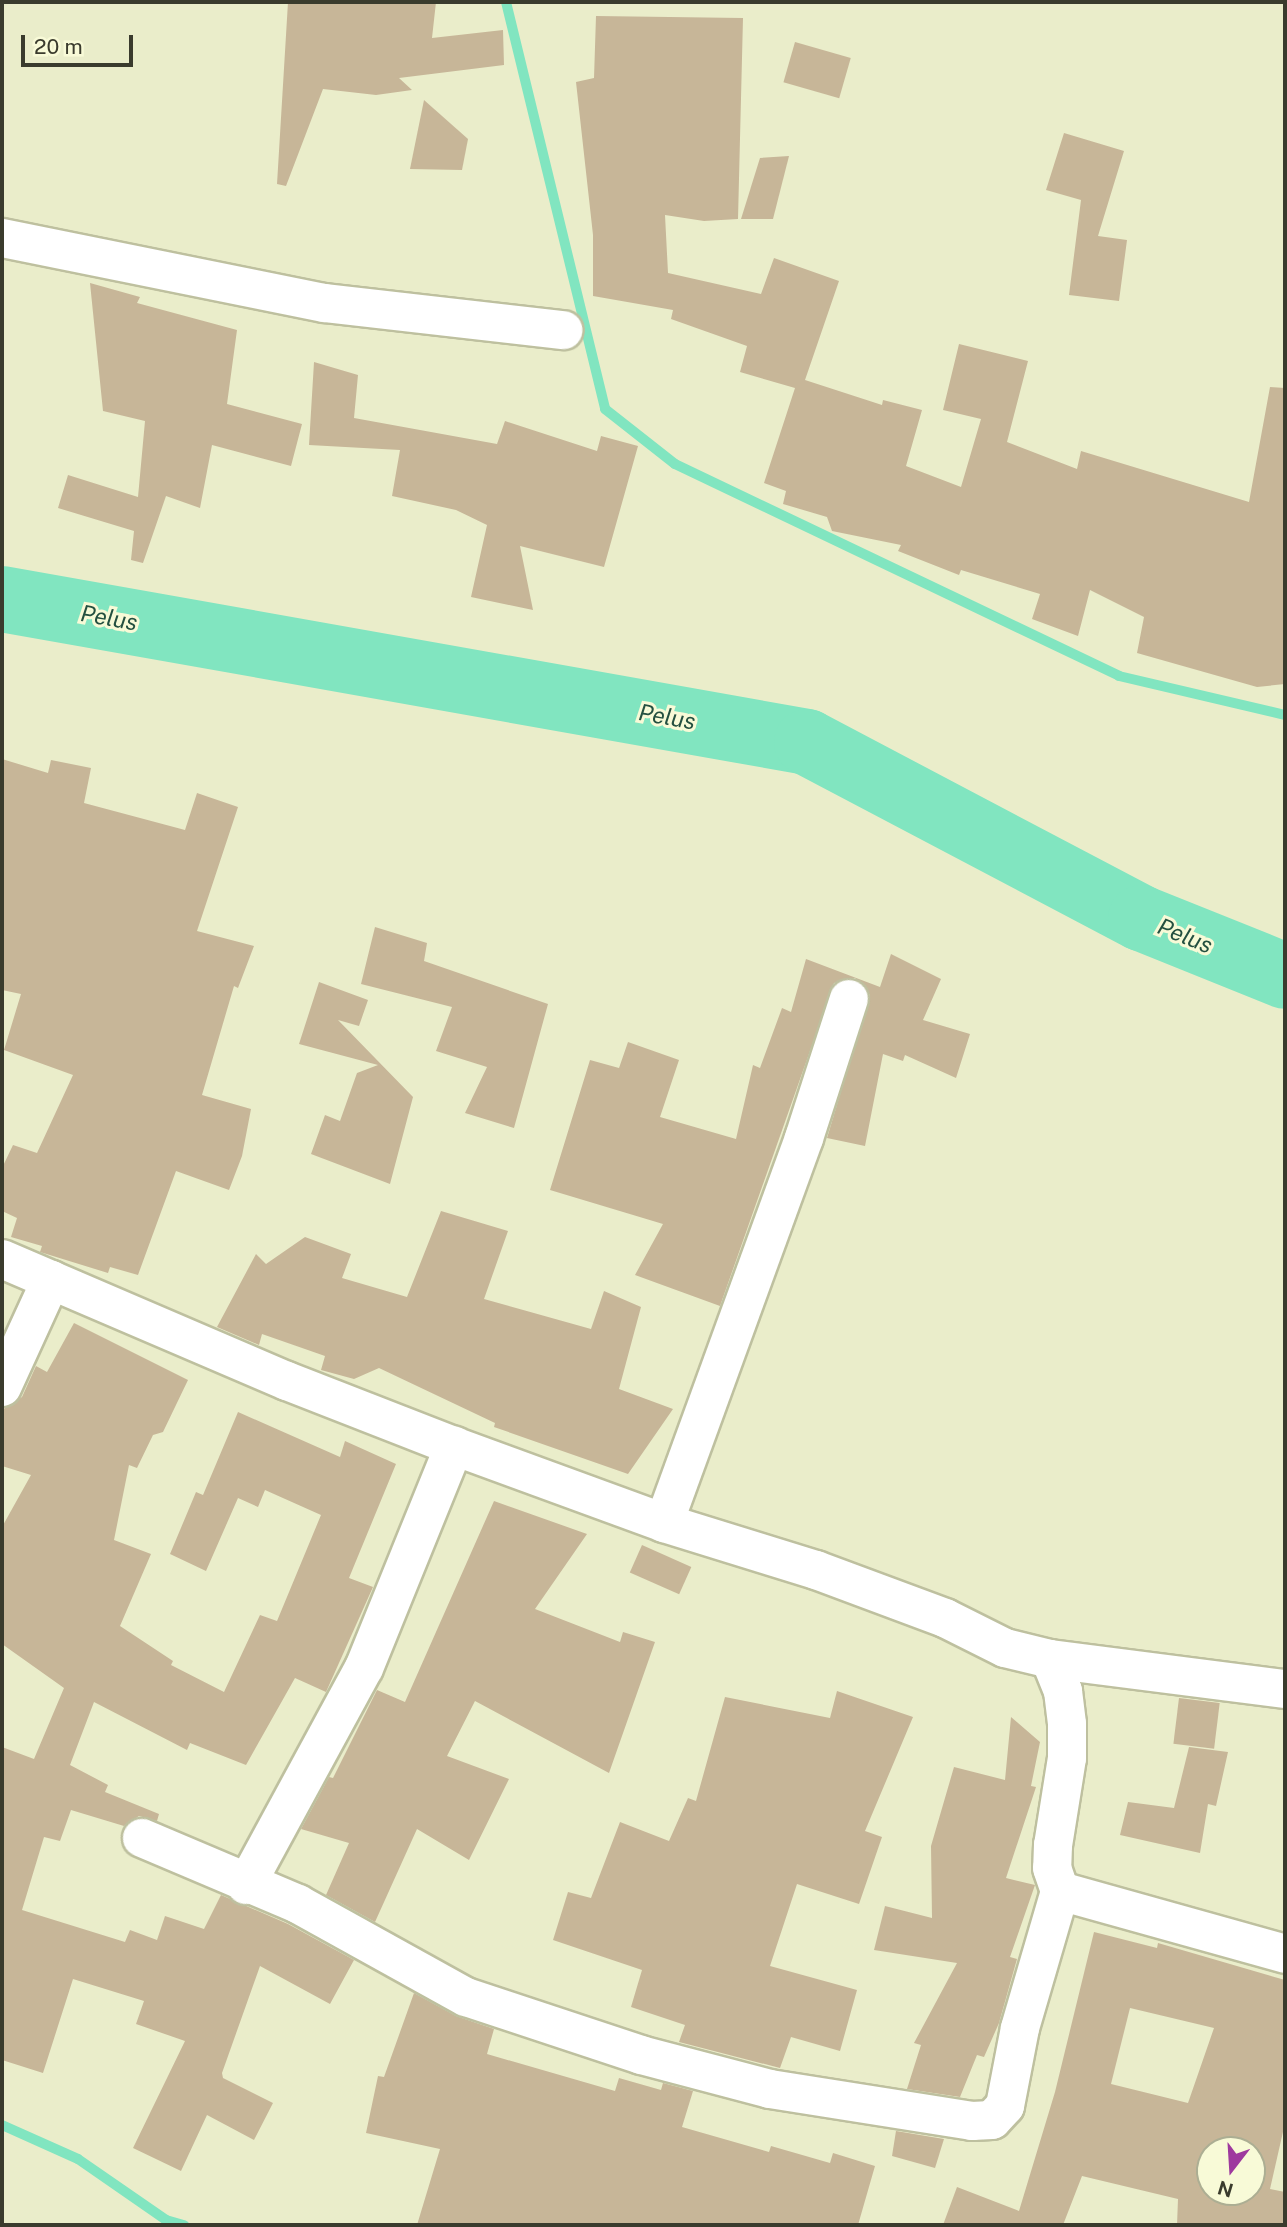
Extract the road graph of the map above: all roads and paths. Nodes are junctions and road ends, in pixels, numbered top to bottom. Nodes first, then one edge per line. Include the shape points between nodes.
1 (2, 238) edge
2 (563, 330) dead end
3 (849, 999) dead end
4 (2, 1259) edge
5 (51, 1280) junction
6 (2, 1387) edge
7 (454, 1446) junction
8 (664, 1523) junction
9 (1050, 1659) junction
10 (1285, 1689) edge
11 (142, 1838) dead end
12 (246, 1885) junction
13 (1060, 1891) junction
14 (1285, 1954) edge

1 - 2 street via 325,303
3 - 8 street via 804,1138
4 - 5 street
5 - 6 street
5 - 7 street
7 - 8 street
7 - 12 street via 363,1668
8 - 9 street via 816,1570 945,1618 1005,1648
9 - 10 street
9 - 13 street via 1063,1691 1067,1724 1067,1758 1052,1868
11 - 12 street
12 - 13 street via 298,1904 466,1997 641,2055 771,2089 972,2121 992,2120 1005,2106 1020,2028
13 - 14 street

